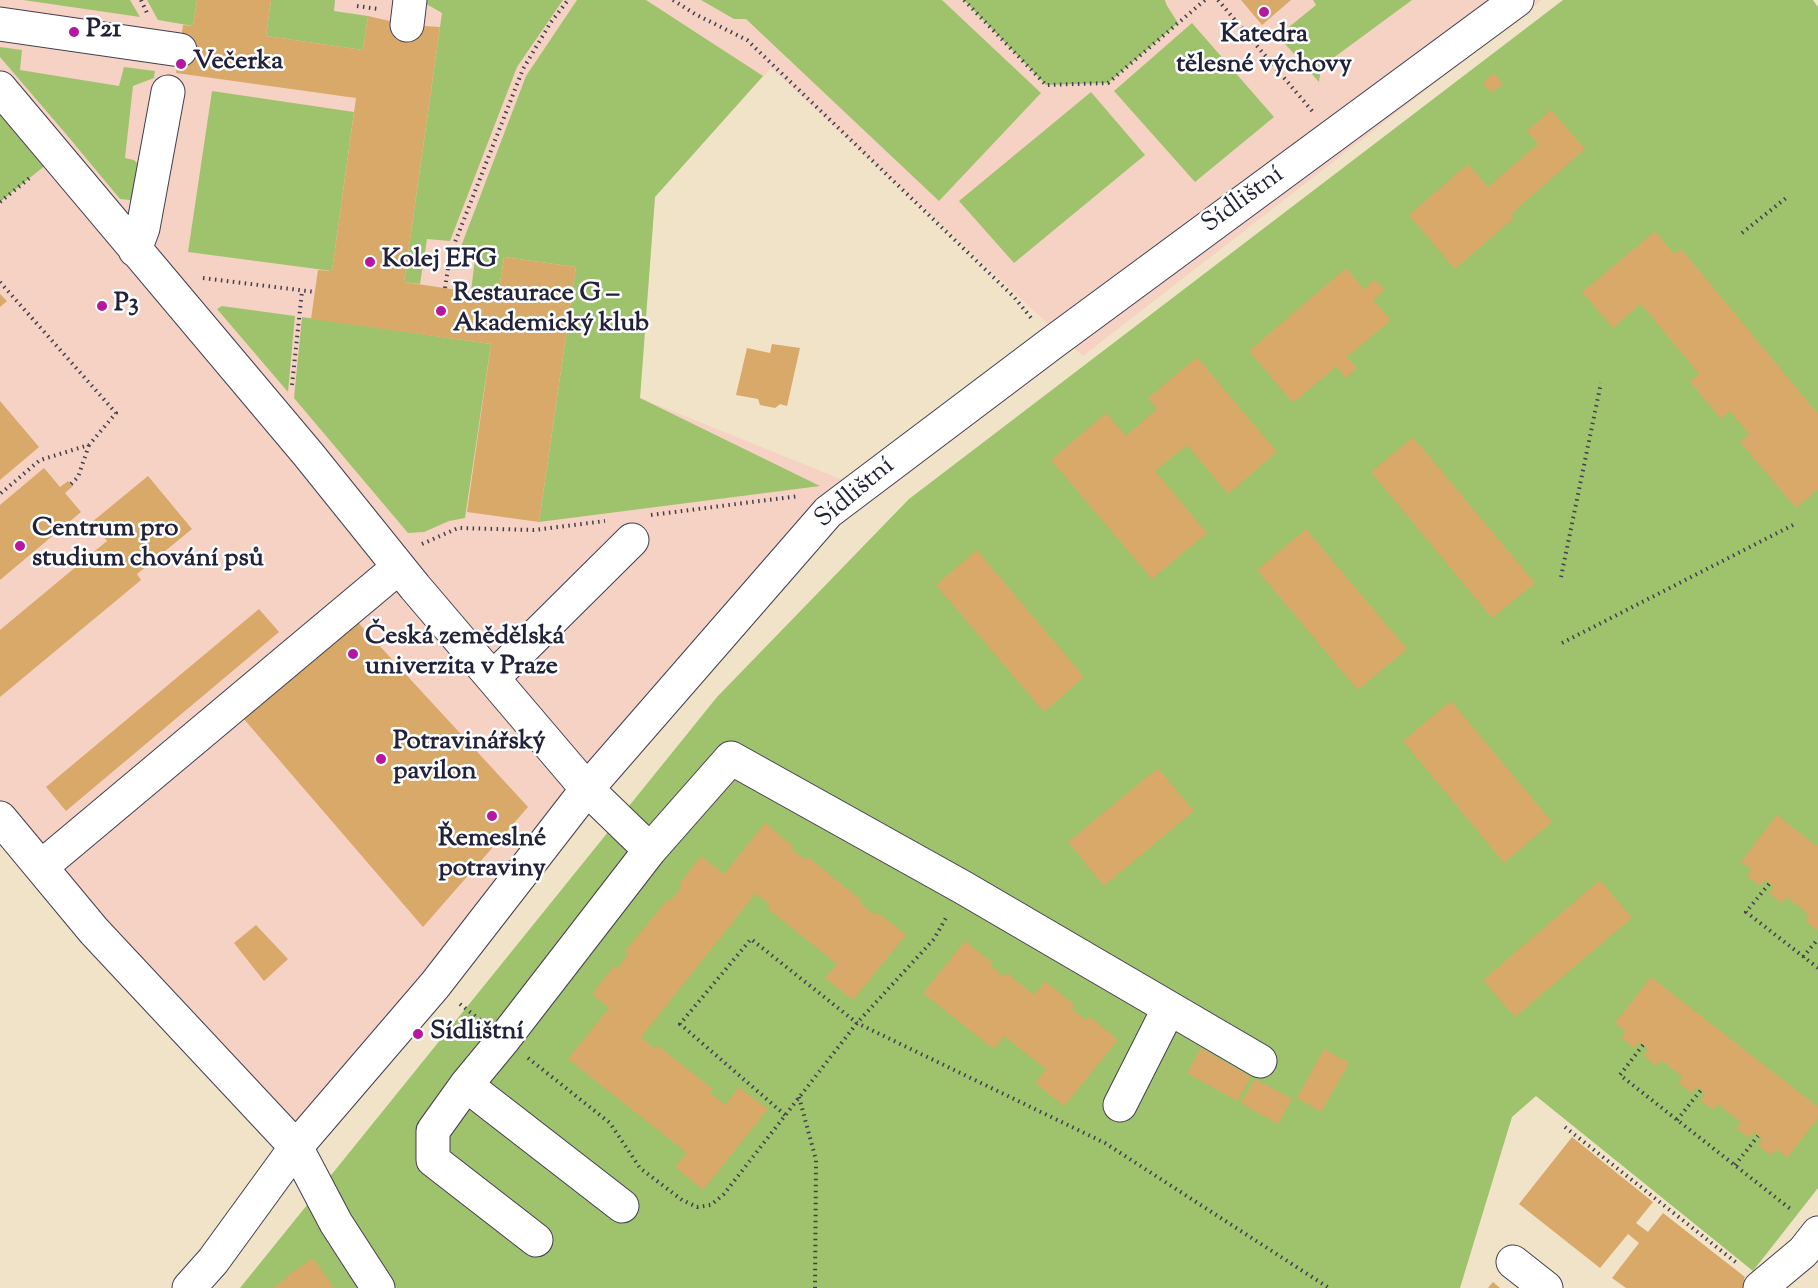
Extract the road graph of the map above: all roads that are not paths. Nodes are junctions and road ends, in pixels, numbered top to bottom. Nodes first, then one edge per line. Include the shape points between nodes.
1 (1517, 0) edge
2 (0, 24) edge
3 (180, 50) dead end
4 (0, 88) edge
5 (168, 92) dead end
6 (145, 261) junction
7 (629, 525) road end
8 (410, 556) junction
9 (493, 678) junction
10 (587, 789) junction
11 (0, 818) edge
12 (650, 850) junction
13 (41, 867) junction
14 (1169, 1008) junction
15 (1260, 1061) dead end
16 (466, 1085) junction
17 (1120, 1105) dead end
18 (296, 1147) junction
19 (622, 1206) dead end
20 (1806, 1233) edge
21 (536, 1240) dead end
22 (1513, 1262) dead end
23 (1762, 1286) edge
24 (189, 1288) edge
25 (378, 1288) edge
26 (1546, 1288) edge

1 - 10 street, Sídlištní via 828,512
2 - 3 street
4 - 6 street
5 - 6 street via 143,228
6 - 8 street via 308,454
7 - 9 street
8 - 9 street
8 - 13 street
9 - 10 street
10 - 12 street
10 - 18 street, Sídlištní via 435,985
11 - 13 street
12 - 14 street via 731,758
12 - 16 street
13 - 18 street via 94,931
14 - 15 street
14 - 17 street
16 - 19 street
16 - 21 street via 433,1131 433,1160
18 - 24 street, Sídlištní
18 - 25 street via 336,1223
20 - 23 street
22 - 26 street

